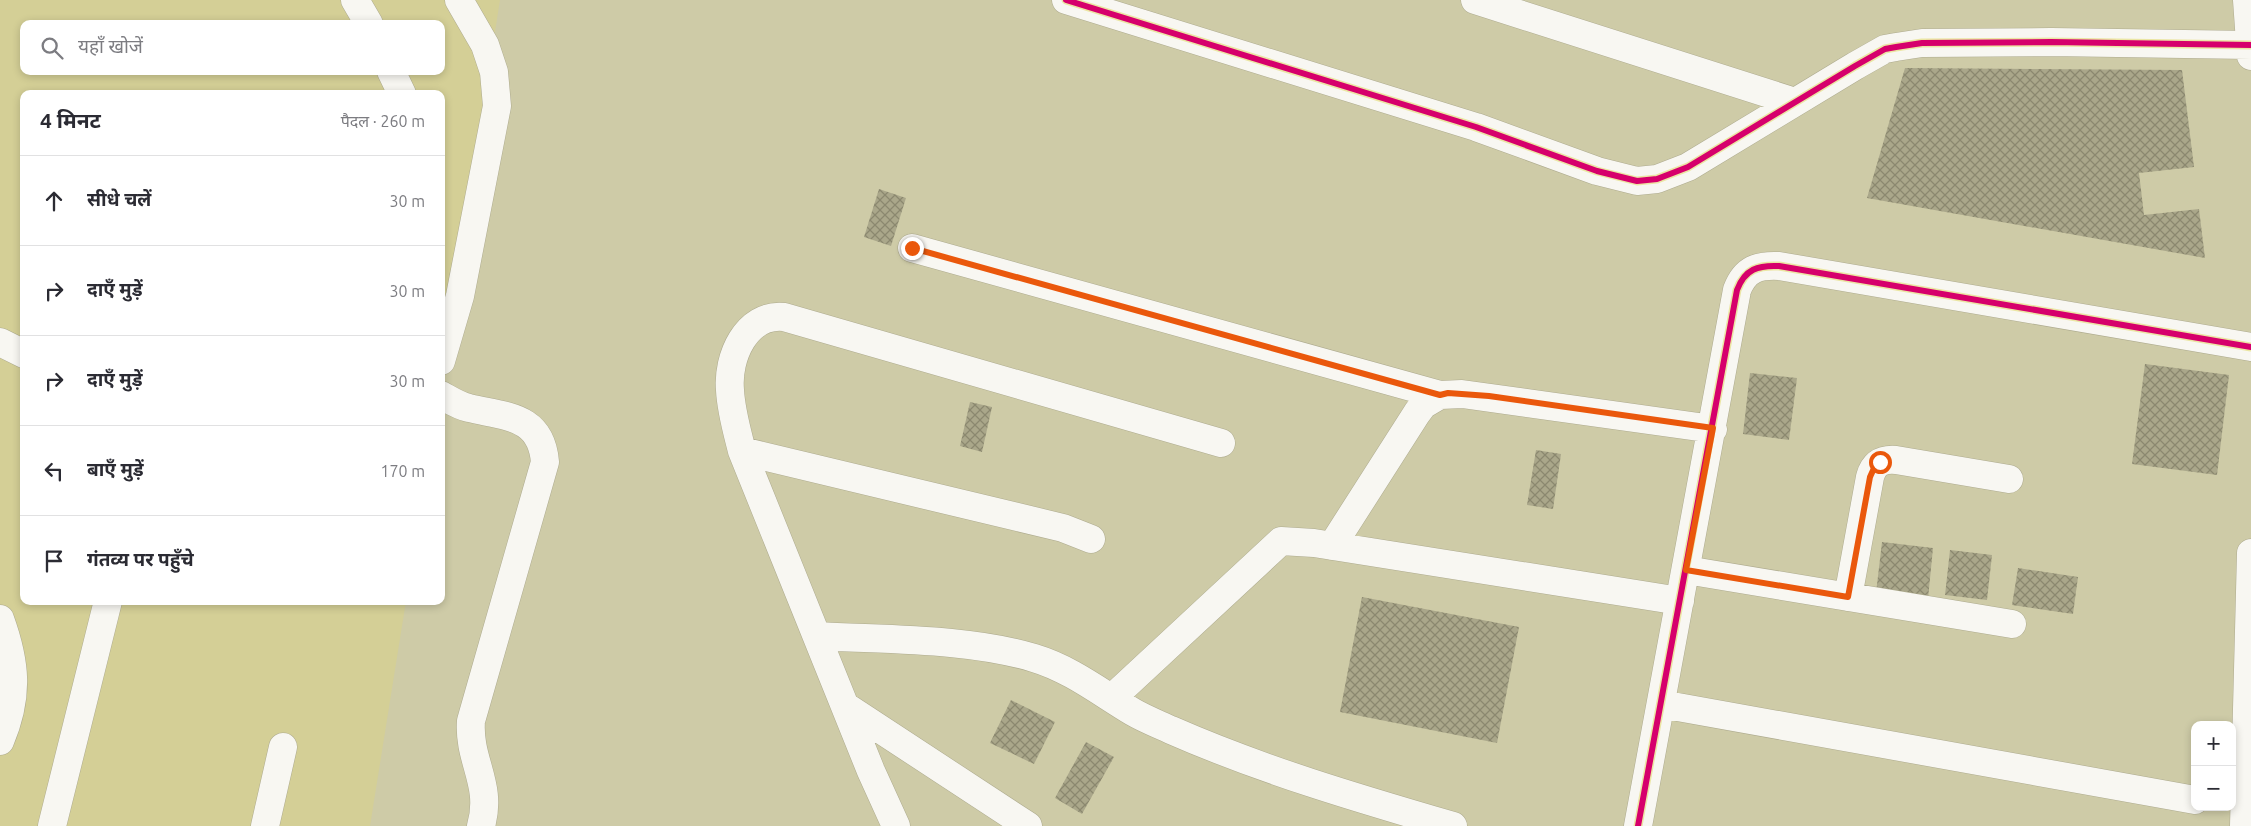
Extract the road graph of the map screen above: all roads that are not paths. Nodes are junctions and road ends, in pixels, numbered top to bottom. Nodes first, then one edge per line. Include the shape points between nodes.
1 (355, 0) edge
2 (459, 0) edge
3 (1066, 0) edge
4 (1475, 0) edge
5 (2247, 0) edge
6 (367, 20) edge
7 (2251, 49) edge
8 (393, 75) edge
9 (400, 90) edge
10 (1795, 102) junction
11 (912, 248) dead end
12 (0, 342) edge
13 (445, 347) edge
14 (2251, 347) edge
15 (20, 352) edge
16 (1440, 395) junction
17 (445, 397) edge
18 (1713, 428) junction
19 (1221, 444) dead end
20 (742, 451) junction
21 (2009, 478) dead end
22 (1091, 539) dead end
23 (1332, 546) junction
24 (2251, 553) edge
25 (1686, 570) junction
26 (1848, 597) junction
27 (1680, 601) junction
28 (107, 605) edge
29 (0, 618) edge
30 (2012, 624) dead end
31 (817, 636) junction
32 (1112, 698) junction
33 (1661, 704) junction
34 (845, 706) junction
35 (0, 741) edge
36 (283, 746) dead end
37 (2191, 799) edge
38 (2240, 814) edge
39 (52, 826) edge
40 (265, 826) edge
41 (481, 826) edge
42 (896, 826) edge
43 (1028, 826) edge
44 (1453, 826) edge
45 (1638, 826) edge

1 - 6 street
2 - 13 street via 485,45 494,72 497,106 460,296
3 - 10 street via 1476,127 1597,171 1637,181 1657,179 1688,167
4 - 10 street
5 - 7 street
7 - 10 street via 2051,42 1922,43 1880,52
8 - 9 street
11 - 16 street
12 - 15 street
14 - 18 street via 1766,265 1750,270 1737,290
16 - 18 street via 1489,396
16 - 23 street via 1417,413
17 - 41 street via 468,408 506,416 530,426 544,448 545,462 471,721 470,738 486,804
18 - 25 street
19 - 20 street via 772,316 751,327 743,336 732,363 729,388
20 - 22 street via 1063,528
20 - 31 street
21 - 26 street via 1896,460 1880,462 1870,477
23 - 27 street
23 - 32 street via 1281,541
24 - 38 street
25 - 26 street
25 - 27 street
26 - 30 street
27 - 33 street
28 - 39 street
29 - 35 street via 10,649 14,678 12,702
31 - 32 street via 984,646 1035,658 1060,668
31 - 34 street
32 - 44 street via 1134,713 1213,748 1325,789
33 - 37 street
33 - 45 street
34 - 42 street
34 - 43 street
36 - 40 street

